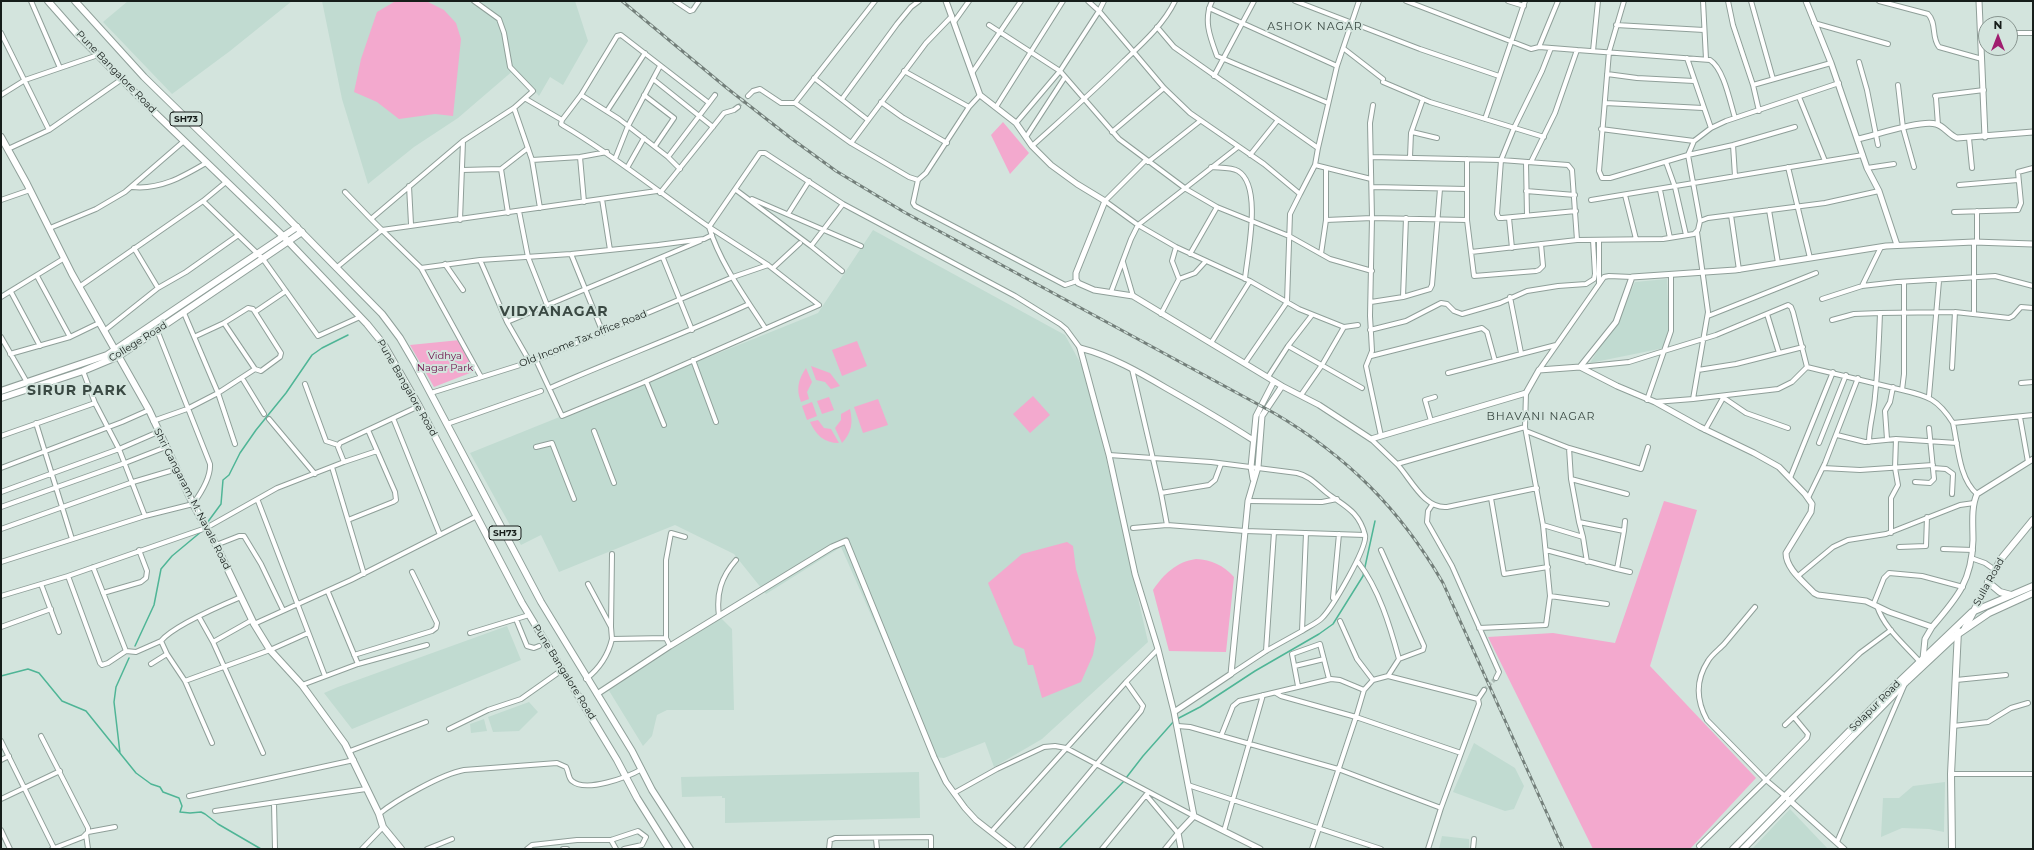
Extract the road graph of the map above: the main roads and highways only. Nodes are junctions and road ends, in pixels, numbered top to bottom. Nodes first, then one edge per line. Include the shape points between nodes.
1 (48, 1) edge
2 (75, 1) edge
3 (1, 137) edge
4 (297, 227) junction
5 (302, 232) junction
6 (286, 239) junction
7 (115, 349) junction
8 (119, 356) junction
9 (29, 385) junction
10 (1, 391) edge
11 (1, 398) edge
12 (2033, 520) edge
13 (1988, 582) junction
14 (2033, 586) edge
15 (2033, 593) edge
16 (2011, 595) junction
17 (1972, 612) junction
18 (1965, 628) junction
19 (1958, 630) junction
20 (1787, 798) junction
21 (401, 849) edge
22 (669, 849) edge
23 (690, 849) edge
24 (1733, 849) edge
25 (1743, 849) edge
26 (1952, 849) edge

1 - 6 main road, Pune Bangalore Road / SH73 via 122,79
2 - 4 main road, Pune Bangalore Road / SH73 via 153,87
3 - 7 main road, Shri Gangaram. M. Navale Road via 64,259
4 - 5 main road, Pune Bangalore Road / SH73
4 - 6 main road
5 - 6 main road
5 - 23 main road, Pune Bangalore Road / SH73 via 391,325 408,351 537,596
6 - 7 main road, College Road via 257,254
6 - 8 main road, College Road via 263,259
6 - 22 main road, Pune Bangalore Road / SH73 via 384,345 529,615
7 - 8 main road, Shri Gangaram. M. Navale Road
7 - 9 main road, College Road via 107,355
8 - 9 main road, College Road via 83,371
8 - 21 main road, Shri Gangaram. M. Navale Road via 149,410 253,622 270,650 302,685 350,751 383,827
9 - 10 main road, College Road
9 - 11 main road, College Road
12 - 13 main road, Sulla Road via 2000,559
13 - 16 main road via 2000,592
13 - 17 main road, Sulla Road
14 - 16 main road, Solapur Road
15 - 18 main road via 1989,613
16 - 17 main road, Solapur Road
17 - 18 main road, Sulla Road
17 - 19 main road, Solapur Road
18 - 19 main road
19 - 20 main road, Solapur Road
19 - 20 main road, Solapur Road via 1921,660
19 - 26 main road via 1951,774
20 - 24 main road, Solapur Road
20 - 25 main road, Solapur Road

